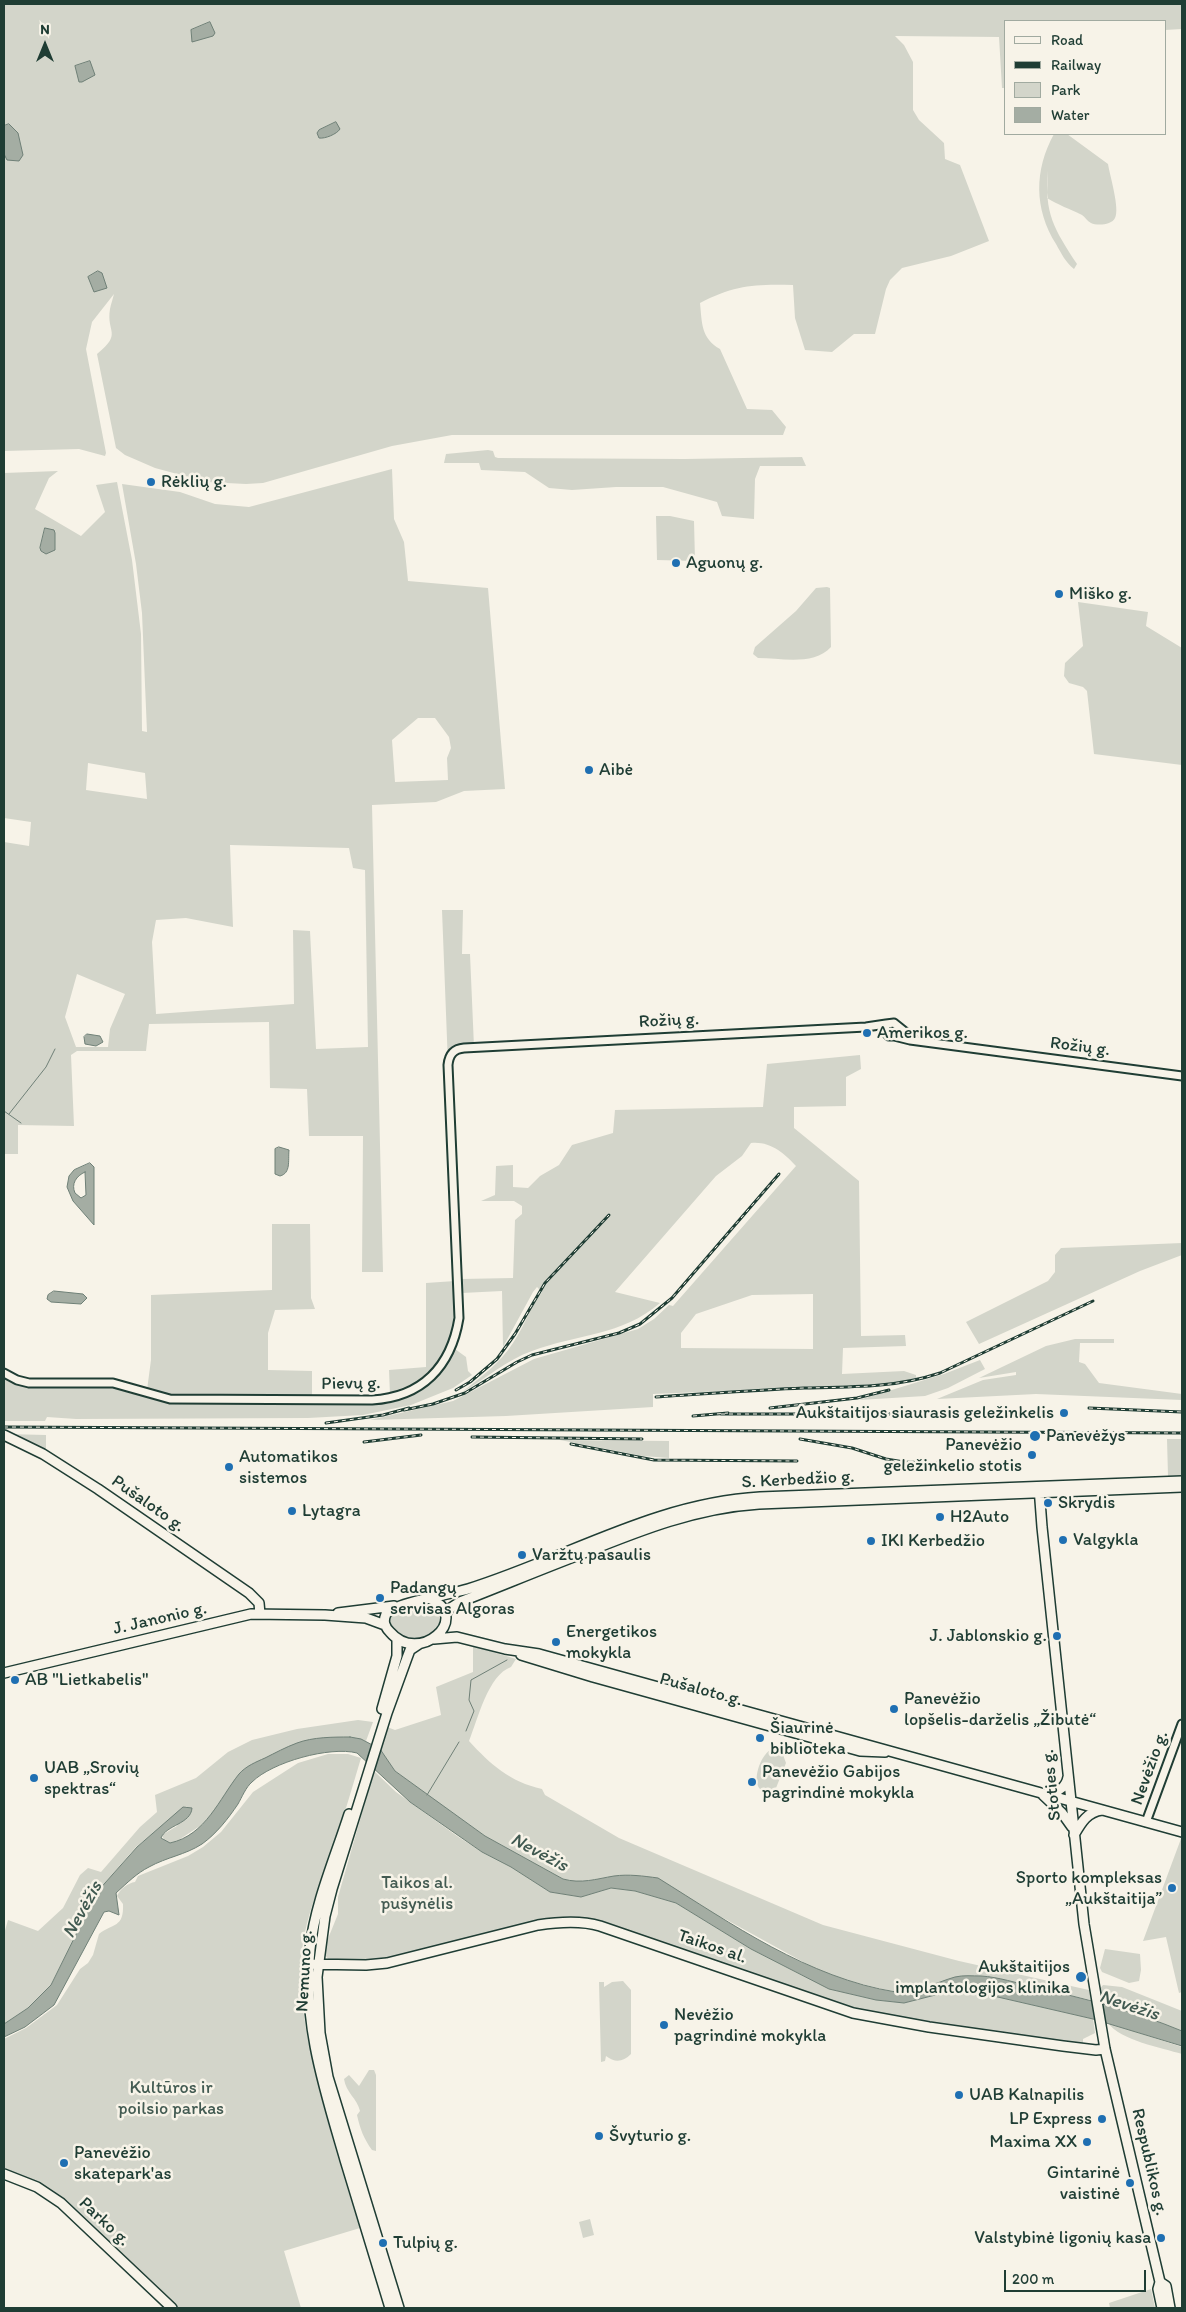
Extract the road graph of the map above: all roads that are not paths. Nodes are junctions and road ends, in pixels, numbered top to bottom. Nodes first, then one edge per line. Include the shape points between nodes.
1 (886, 1024) junction
2 (898, 1027) junction
3 (866, 1028) junction
4 (886, 1034) junction
5 (894, 1036) junction
6 (915, 1040) junction
7 (474, 1047) joint
8 (1182, 1076) edge
9 (4, 1373) edge
10 (4, 1435) edge
11 (1182, 1480) edge
12 (1182, 1487) edge
13 (1039, 1490) junction
14 (566, 1556) junction
15 (431, 1599) junction
16 (397, 1606) junction
17 (260, 1614) junction
18 (446, 1614) junction
19 (325, 1615) junction
20 (385, 1625) junction
21 (445, 1625) junction
22 (458, 1637) junction
23 (397, 1639) junction
24 (434, 1640) junction
25 (422, 1643) junction
26 (4, 1673) edge
27 (384, 1712) junction
28 (1182, 1724) edge
29 (1068, 1777) junction
30 (1043, 1794) junction
31 (1071, 1801) junction
32 (1103, 1810) junction
33 (1146, 1822) junction
34 (1073, 1832) junction
35 (1182, 1832) edge
36 (313, 1965) junction
37 (1105, 2049) junction
38 (4, 2174) edge
39 (1160, 2282) junction
40 (172, 2308) edge
41 (390, 2308) edge
42 (399, 2308) edge
43 (1162, 2308) edge
44 (1170, 2308) edge

1 - 2 street via 894,1023
1 - 3 street, Rožių g.
1 - 4 street
2 - 5 street
2 - 6 street, Rožių g.
3 - 4 street, Rožių g.
3 - 7 street, Rožių g.
4 - 5 street
5 - 6 street, Rožių g.
6 - 8 street, Rožių g.
7 - 9 street, Pievų g. via 454,1050 448,1065 459,1318 445,1357 423,1385 392,1398 372,1400 170,1399 113,1383 29,1383
10 - 17 main road, Pušaloto g. via 43,1454 249,1593 259,1603
11 - 13 main road, S. Kerbedžio g.
12 - 13 main road, S. Kerbedžio g.
13 - 14 main road, S. Kerbedžio g. via 741,1505 695,1513
13 - 29 main road, Stoties g.
14 - 15 main road, S. Kerbedžio g.
14 - 18 main road, S. Kerbedžio g. via 460,1602 449,1608
15 - 16 main road
15 - 18 main road via 442,1606
16 - 19 main road, J. Janonio g.
16 - 20 main road via 386,1614
17 - 19 main road, J. Janonio g.
17 - 26 main road, J. Janonio g.
18 - 21 main road
19 - 20 main road, J. Janonio g. via 366,1618
20 - 23 main road
21 - 22 main road, Pušaloto g.
21 - 24 main road
22 - 24 main road, Pušaloto g.
22 - 30 main road, Pušaloto g. via 857,1750 892,1752
23 - 25 main road
23 - 27 main road, Nemuno g. via 397,1656
24 - 25 main road
25 - 27 main road, Nemuno g. via 410,1650
27 - 36 main road, Nemuno g. via 350,1818
28 - 33 street, Nevėžio g.
29 - 30 main road via 1061,1789
29 - 31 main road, Stoties g.
30 - 31 main road, Pušaloto g.
30 - 34 main road via 1062,1813
31 - 32 main road, Pušaloto g.
31 - 34 main road, Stoties g.
32 - 33 main road, Pušaloto g.
32 - 34 main road via 1087,1816
33 - 35 main road, Pušaloto g.
34 - 37 main road, Stoties g. via 1084,1924
36 - 37 main road, Taikos al. via 387,1963 538,1925 585,1923 854,2013 1063,2046
36 - 41 main road, Nemuno g. via 312,2033 320,2077
36 - 42 main road, Nemuno g. via 328,2076
37 - 39 main road, Respublikos g.
38 - 40 main road, Parko g. via 37,2187 61,2203
39 - 43 main road, Respublikos g.
39 - 44 main road, Respublikos g. via 1166,2286

